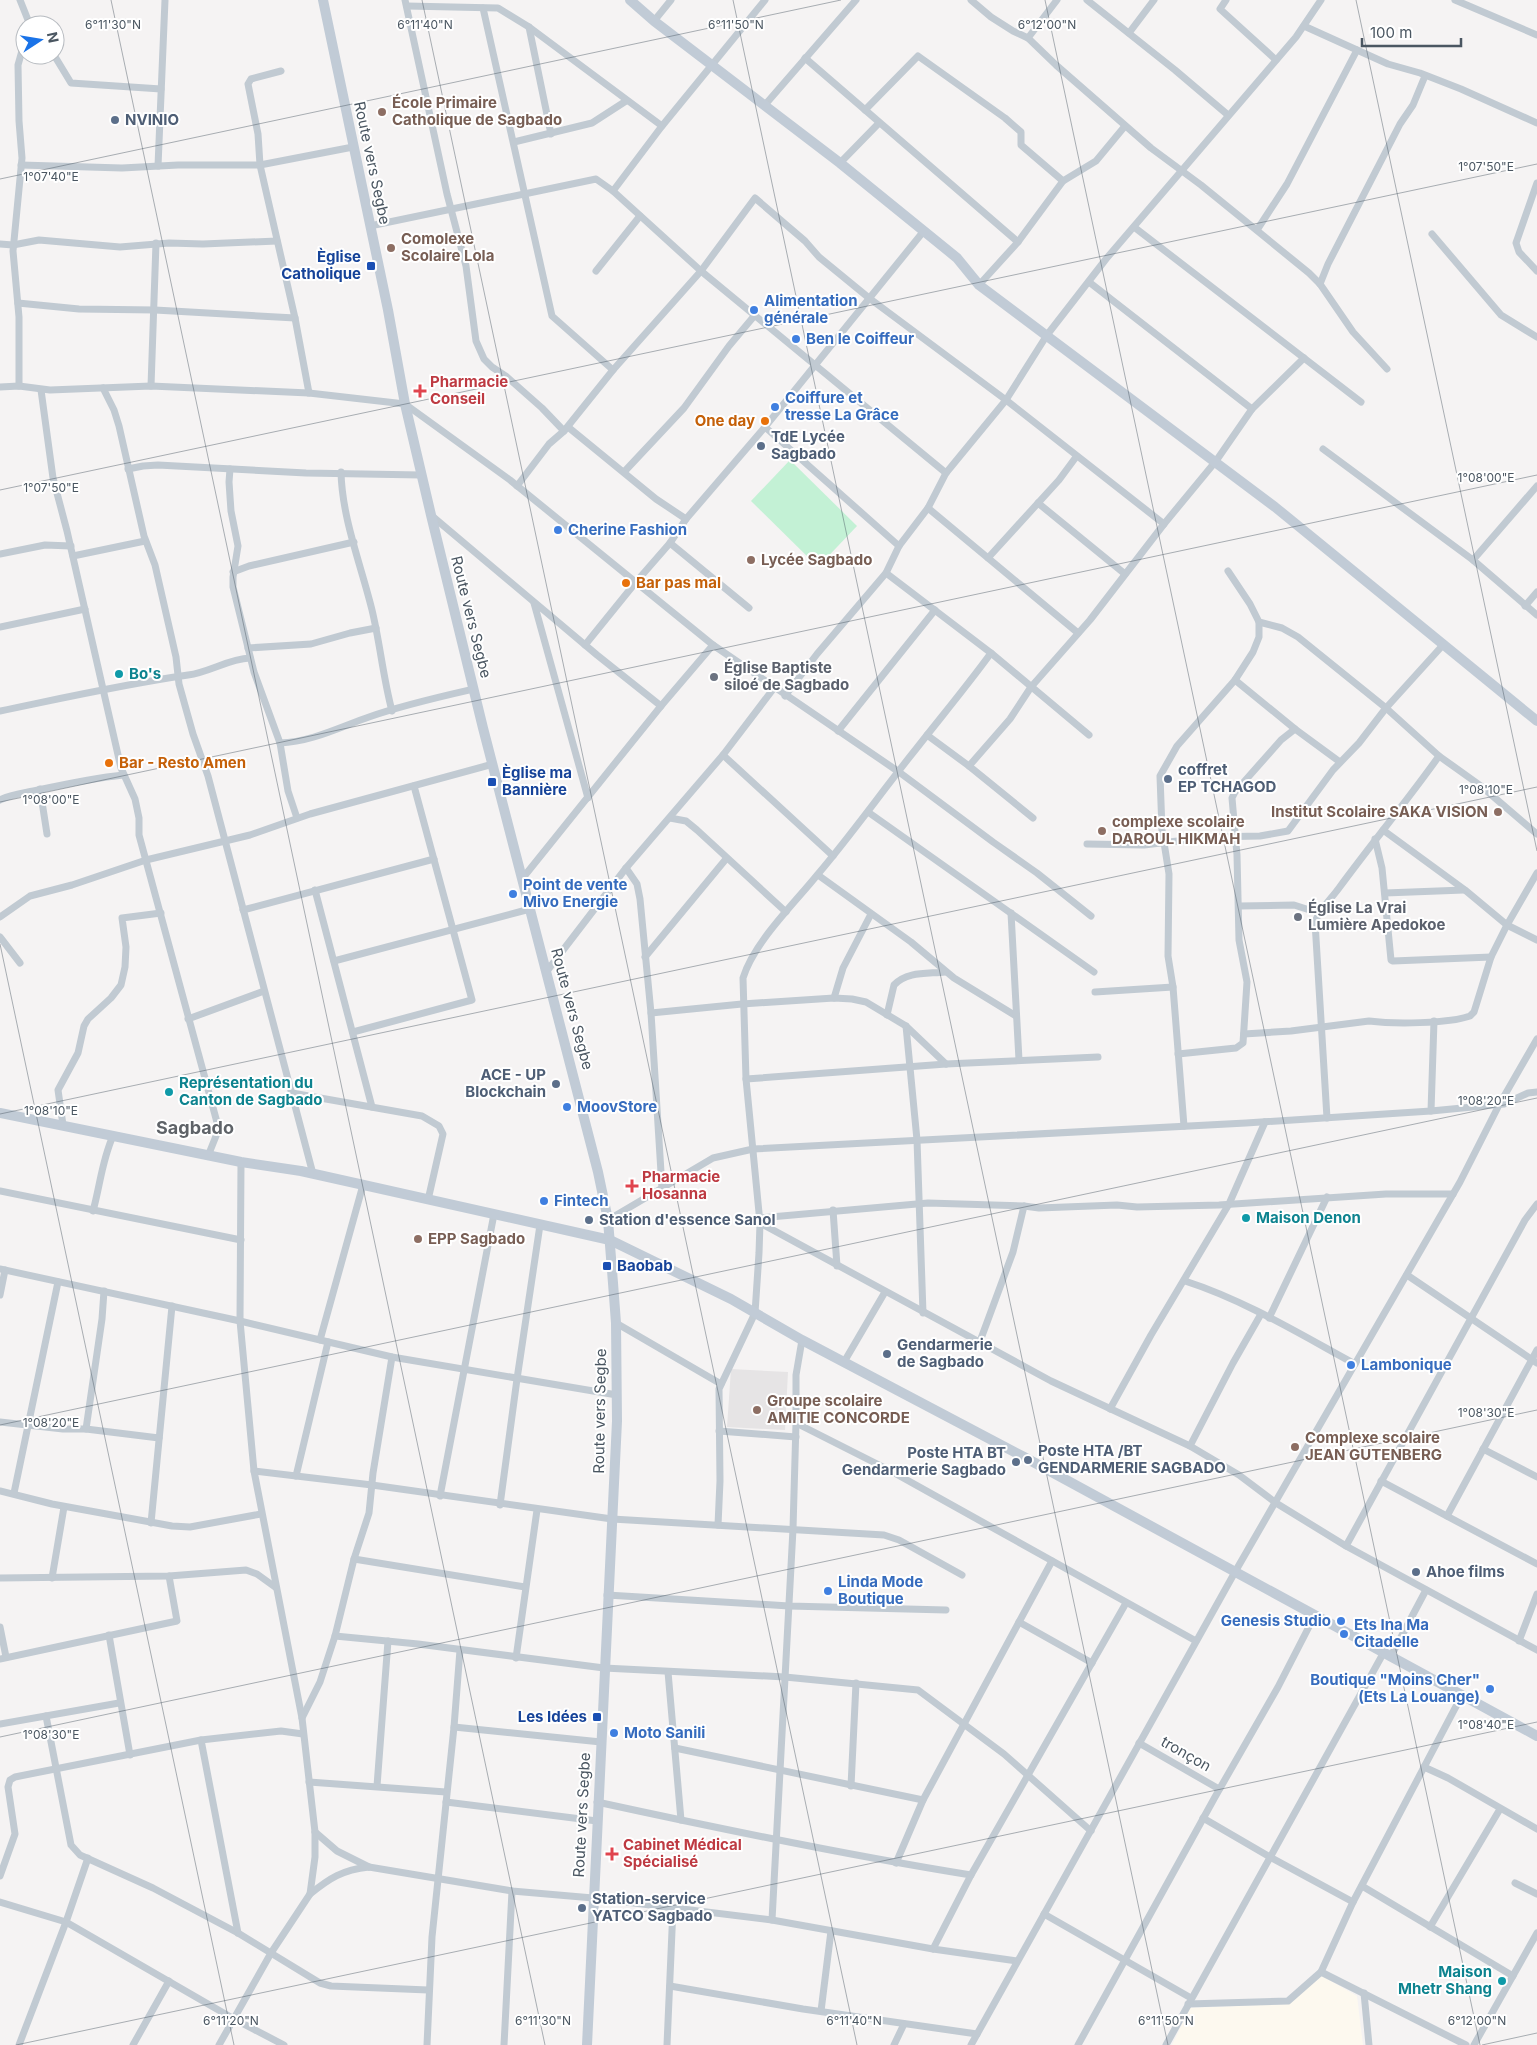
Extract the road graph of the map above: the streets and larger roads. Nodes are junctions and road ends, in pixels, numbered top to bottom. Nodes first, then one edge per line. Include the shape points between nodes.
1 (20, 0) edge
2 (165, 0) edge
3 (322, 0) edge
4 (630, 0) edge
5 (671, 0) edge
6 (765, 0) edge
7 (856, 0) edge
8 (971, 0) edge
9 (1057, 0) edge
10 (1088, 0) edge
11 (1154, 0) edge
12 (1226, 0) edge
13 (1321, 0) edge
14 (1455, 0) edge
15 (406, 3) edge
16 (483, 8) junction
17 (26, 15) edge
18 (654, 21) junction
19 (1304, 26) junction
20 (529, 27) junction
21 (1129, 33) junction
22 (1537, 35) edge
23 (1028, 38) junction
24 (1357, 50) junction
25 (805, 58) junction
26 (1276, 60) junction
27 (18, 65) edge
28 (60, 65) edge
29 (713, 65) junction
30 (281, 70) dead end
31 (1425, 76) junction
32 (162, 89) junction
33 (626, 101) junction
34 (764, 106) junction
35 (865, 110) junction
36 (1228, 116) junction
37 (879, 123) junction
38 (1537, 123) edge
39 (662, 126) junction
40 (1125, 126) junction
41 (551, 134) junction
42 (514, 142) junction
43 (353, 147) junction
44 (840, 163) junction
45 (260, 165) junction
46 (21, 166) junction
47 (158, 166) junction
48 (1181, 171) junction
49 (1063, 181) junction
50 (1537, 183) edge
51 (613, 191) junction
52 (526, 193) junction
53 (452, 209) junction
54 (640, 216) junction
55 (370, 226) junction
56 (1134, 226) junction
57 (1257, 230) junction
58 (923, 232) junction
59 (1432, 234) dead end
60 (277, 241) junction
61 (1018, 242) junction
62 (0, 244) edge
63 (156, 244) junction
64 (14, 245) junction
65 (596, 271) dead end
66 (701, 271) junction
67 (1537, 271) edge
68 (1089, 282) junction
69 (1320, 284) junction
70 (979, 285) junction
71 (869, 298) junction
72 (18, 303) junction
73 (155, 310) junction
74 (755, 315) junction
75 (295, 318) junction
76 (1048, 335) junction
77 (1537, 337) edge
78 (1304, 358) junction
79 (815, 366) junction
80 (1387, 369) dead end
81 (613, 370) junction
82 (19, 386) junction
83 (151, 386) junction
84 (0, 387) edge
85 (103, 388) junction
86 (41, 390) junction
87 (309, 393) junction
88 (1006, 400) junction
89 (1361, 402) dead end
90 (405, 404) junction
91 (1252, 409) junction
92 (765, 427) junction
93 (566, 429) junction
94 (1323, 448) dead end
95 (1076, 457) junction
96 (1216, 462) junction
97 (128, 469) junction
98 (230, 469) junction
99 (341, 472) junction
100 (624, 472) junction
101 (946, 473) junction
102 (421, 474) junction
103 (517, 486) junction
104 (1537, 486) edge
105 (1038, 503) junction
106 (928, 508) junction
107 (430, 515) junction
108 (686, 519) junction
109 (1164, 524) junction
110 (145, 540) junction
111 (354, 542) junction
112 (670, 543) junction
113 (71, 546) junction
114 (898, 546) junction
115 (0, 554) edge
116 (73, 556) junction
117 (988, 558) junction
118 (1473, 560) junction
119 (1228, 571) dead end
120 (233, 572) junction
121 (886, 573) junction
122 (1125, 574) junction
123 (636, 582) junction
124 (1537, 592) edge
125 (534, 602) junction
126 (1525, 606) junction
127 (749, 608) dead end
128 (85, 610) junction
129 (935, 610) junction
130 (1537, 615) edge
131 (1259, 622) junction
132 (0, 627) edge
133 (376, 628) junction
134 (1078, 633) junction
135 (585, 645) junction
136 (1443, 645) junction
137 (713, 646) junction
138 (248, 648) junction
139 (991, 653) junction
140 (250, 658) junction
141 (178, 676) junction
142 (1235, 680) junction
143 (1032, 686) junction
144 (774, 688) junction
145 (474, 689) junction
146 (103, 690) junction
147 (785, 696) junction
148 (661, 706) junction
149 (1386, 708) junction
150 (0, 711) edge
151 (392, 711) junction
152 (1537, 722) edge
153 (1295, 729) junction
154 (838, 731) junction
155 (927, 735) junction
156 (1089, 735) dead end
157 (280, 743) junction
158 (723, 755) junction
159 (1439, 756) junction
160 (1340, 762) junction
161 (493, 764) junction
162 (970, 766) junction
163 (899, 772) junction
164 (123, 775) junction
165 (414, 786) junction
166 (40, 789) junction
167 (588, 798) junction
168 (0, 800) edge
169 (868, 812) junction
170 (297, 818) junction
171 (670, 818) junction
172 (1034, 818) dead end
173 (1382, 830) junction
174 (48, 834) dead end
175 (1537, 834) edge
176 (1236, 838) junction
177 (1375, 839) junction
178 (223, 840) junction
179 (1087, 844) dead end
180 (1163, 844) junction
181 (833, 856) junction
182 (434, 859) junction
183 (726, 859) junction
184 (146, 860) junction
185 (626, 868) junction
186 (1537, 873) edge
187 (818, 875) junction
188 (522, 879) junction
189 (315, 890) junction
190 (1465, 890) junction
191 (1385, 893) junction
192 (1239, 906) junction
193 (530, 909) junction
194 (243, 910) junction
195 (786, 912) junction
196 (161, 913) junction
197 (1011, 913) junction
198 (1319, 913) junction
199 (871, 914) junction
200 (1091, 916) dead end
201 (0, 917) edge
202 (1507, 925) junction
203 (453, 929) junction
204 (0, 937) edge
205 (1537, 940) edge
206 (645, 957) junction
207 (1491, 957) junction
208 (334, 961) junction
209 (20, 963) dead end
210 (547, 971) junction
211 (945, 972) junction
212 (1094, 972) dead end
213 (1173, 987) junction
214 (264, 991) junction
215 (1095, 992) dead end
216 (834, 998) junction
217 (742, 1004) junction
218 (651, 1013) junction
219 (887, 1014) junction
220 (1016, 1016) junction
221 (188, 1019) junction
222 (1434, 1021) junction
223 (906, 1026) junction
224 (1321, 1027) junction
225 (353, 1032) junction
226 (1244, 1034) junction
227 (1537, 1039) edge
228 (1178, 1054) junction
229 (1098, 1057) dead end
230 (1019, 1060) junction
231 (946, 1064) junction
232 (911, 1067) junction
233 (746, 1079) junction
234 (1537, 1092) edge
235 (292, 1093) junction
236 (1499, 1105) junction
237 (372, 1107) junction
238 (1431, 1111) junction
239 (0, 1113) edge
240 (1327, 1118) junction
241 (1265, 1122) junction
242 (62, 1125) junction
243 (1184, 1126) junction
244 (113, 1136) junction
245 (917, 1140) junction
246 (753, 1150) junction
247 (208, 1156) junction
248 (242, 1162) junction
249 (313, 1174) junction
250 (363, 1185) junction
251 (662, 1188) junction
252 (0, 1191) edge
253 (1453, 1194) junction
254 (1327, 1197) junction
255 (428, 1200) junction
256 (1230, 1204) junction
257 (1537, 1204) edge
258 (919, 1205) junction
259 (1024, 1206) junction
260 (833, 1210) junction
261 (93, 1211) junction
262 (494, 1214) junction
263 (608, 1220) junction
264 (759, 1220) junction
265 (540, 1225) junction
266 (241, 1240) junction
267 (610, 1240) junction
268 (837, 1266) junction
269 (2, 1269) edge
270 (1407, 1275) junction
271 (58, 1282) junction
272 (1184, 1282) junction
273 (104, 1292) junction
274 (884, 1292) junction
275 (0, 1295) edge
276 (172, 1306) junction
277 (755, 1313) junction
278 (923, 1313) junction
279 (1261, 1314) junction
280 (1269, 1318) junction
281 (1470, 1318) junction
282 (240, 1321) junction
283 (616, 1323) junction
284 (320, 1340) junction
285 (802, 1340) junction
286 (328, 1342) junction
287 (979, 1344) junction
288 (1537, 1350) edge
289 (392, 1357) junction
290 (1534, 1361) edge
291 (844, 1362) junction
292 (1355, 1364) junction
293 (465, 1370) junction
294 (517, 1379) junction
295 (721, 1384) junction
296 (617, 1395) junction
297 (1110, 1409) junction
298 (0, 1422) edge
299 (796, 1423) junction
300 (28, 1425) junction
301 (86, 1429) junction
302 (719, 1431) junction
303 (796, 1437) junction
304 (159, 1438) junction
305 (1190, 1446) junction
306 (1483, 1449) junction
307 (254, 1472) junction
308 (296, 1476) junction
309 (1537, 1477) edge
310 (1381, 1481) junction
311 (372, 1485) junction
312 (0, 1491) edge
313 (14, 1493) junction
314 (440, 1496) junction
315 (1276, 1503) junction
316 (500, 1505) junction
317 (64, 1507) junction
318 (537, 1510) junction
319 (261, 1514) junction
320 (1446, 1516) junction
321 (612, 1519) junction
322 (152, 1524) junction
323 (718, 1525) junction
324 (793, 1529) junction
325 (1346, 1546) junction
326 (354, 1559) junction
327 (1052, 1561) junction
328 (1537, 1564) edge
329 (1235, 1572) junction
330 (962, 1575) dead end
331 (168, 1576) junction
332 (0, 1578) edge
333 (52, 1578) junction
334 (276, 1587) junction
335 (525, 1587) junction
336 (1426, 1590) junction
337 (1537, 1594) edge
338 (607, 1595) junction
339 (1126, 1602) junction
340 (789, 1606) junction
341 (946, 1610) dead end
342 (1315, 1615) junction
343 (1019, 1622) junction
344 (0, 1626) edge
345 (109, 1635) junction
346 (335, 1636) junction
347 (388, 1641) junction
348 (1196, 1641) junction
349 (1519, 1641) junction
350 (460, 1650) junction
351 (1537, 1650) edge
352 (1387, 1654) junction
353 (3, 1658) edge
354 (516, 1658) junction
355 (1092, 1663) junction
356 (604, 1668) junction
357 (668, 1672) junction
358 (785, 1677) junction
359 (856, 1683) junction
360 (1462, 1695) junction
361 (119, 1703) junction
362 (46, 1716) junction
363 (302, 1718) junction
364 (0, 1724) edge
365 (964, 1724) junction
366 (454, 1727) junction
367 (303, 1734) junction
368 (1537, 1736) edge
369 (201, 1740) junction
370 (601, 1742) junction
371 (1139, 1743) junction
372 (675, 1748) junction
373 (130, 1755) junction
374 (57, 1768) junction
375 (1424, 1768) junction
376 (780, 1772) junction
377 (1028, 1774) junction
378 (310, 1782) junction
379 (377, 1786) junction
380 (850, 1786) junction
381 (1219, 1789) junction
382 (446, 1792) junction
383 (923, 1800) junction
384 (446, 1802) junction
385 (598, 1802) junction
386 (1500, 1808) junction
387 (1203, 1818) junction
388 (682, 1820) junction
389 (597, 1821) junction
390 (1537, 1829) edge
391 (1091, 1831) junction
392 (315, 1832) junction
393 (776, 1840) junction
394 (1270, 1857) junction
395 (88, 1858) junction
396 (896, 1863) junction
397 (369, 1867) junction
398 (971, 1875) junction
399 (0, 1876) edge
400 (438, 1878) junction
401 (1515, 1883) dead end
402 (1362, 1886) junction
403 (512, 1890) junction
404 (310, 1894) junction
405 (1537, 1894) edge
406 (593, 1898) junction
407 (0, 1902) edge
408 (1353, 1902) junction
409 (673, 1908) junction
410 (1044, 1914) junction
411 (772, 1920) junction
412 (66, 1922) junction
413 (1430, 1927) junction
414 (831, 1931) junction
415 (238, 1933) junction
416 (1537, 1933) edge
417 (1530, 1947) junction
418 (934, 1949) junction
419 (1537, 1951) edge
420 (271, 1953) junction
421 (1124, 1959) junction
422 (1017, 1961) junction
423 (1322, 1972) junction
424 (1513, 1976) junction
425 (169, 1981) junction
426 (670, 1986) junction
427 (428, 1990) junction
428 (1364, 1993) junction
429 (1189, 2001) junction
430 (821, 2011) junction
431 (234, 2019) junction
432 (904, 2024) junction
433 (977, 2034) junction
434 (1079, 2044) edge
435 (19, 2045) edge
436 (132, 2045) edge
437 (220, 2045) edge
438 (284, 2045) edge
439 (427, 2045) edge
440 (504, 2045) edge
441 (587, 2045) edge
442 (667, 2045) edge
443 (894, 2045) edge
444 (971, 2045) edge
445 (1166, 2045) edge
446 (1368, 2045) edge
447 (1466, 2045) edge
448 (1474, 2045) edge

1 - 17 street
2 - 32 street
3 - 43 street, Route vers Segbe
4 - 18 street
5 - 18 street
6 - 29 street
7 - 25 street
8 - 23 street via 991,17
9 - 23 street
10 - 21 street
11 - 21 street
12 - 26 street via 1220,8
13 - 19 street
14 - 22 street
15 - 16 street
15 - 53 street
16 - 20 street via 498,8
16 - 42 street
18 - 29 street
19 - 24 street
19 - 26 street
20 - 33 street
20 - 41 street
21 - 36 street
23 - 40 street
24 - 31 street
24 - 57 street via 1290,180
25 - 34 street
25 - 35 street
26 - 36 street
27 - 46 street
28 - 32 street via 71,83
29 - 34 street
29 - 39 street
30 - 45 street via 251,78 248,82
31 - 38 street
31 - 69 street
32 - 47 street
33 - 39 street
33 - 41 street via 592,123
34 - 44 street
35 - 37 street
35 - 49 street via 918,56 1005,118 1021,132 1021,145
36 - 48 street
37 - 44 street
37 - 61 street
39 - 51 street
40 - 48 street
40 - 49 street via 1096,161
41 - 42 street
42 - 52 street
43 - 45 street
43 - 55 street, Route vers Segbe
44 - 58 street
45 - 47 street
45 - 60 street
46 - 47 street
46 - 64 street
48 - 56 street
48 - 57 street
49 - 61 street
50 - 67 street via 1516,243 1519,252
51 - 52 street via 596,179
51 - 54 street
52 - 53 street
52 - 81 street via 552,316
53 - 55 street
53 - 93 street via 466,266 478,348 492,367
54 - 65 street
54 - 66 street
55 - 90 street, Route vers Segbe
56 - 68 street
56 - 78 street
57 - 69 street
58 - 70 street via 957,258
58 - 71 street
59 - 77 street via 1501,315
60 - 63 street
60 - 75 street
61 - 70 street
62 - 64 street
63 - 64 street via 102,247 39,240
63 - 73 street
64 - 72 street
66 - 71 street via 755,198
66 - 74 street
66 - 81 street
68 - 76 street
68 - 91 street
69 - 80 street via 1353,332
70 - 76 street
71 - 79 street
71 - 88 street
72 - 73 street via 79,309
72 - 82 street
73 - 75 street
73 - 83 street
74 - 79 street
74 - 100 street via 728,346 684,408
75 - 87 street
76 - 88 street
76 - 96 street
78 - 89 street
78 - 91 street
79 - 92 street
79 - 101 street
81 - 93 street
82 - 84 street
82 - 86 street
83 - 85 street
83 - 87 street
85 - 86 street
85 - 97 street via 114,410
86 - 113 street via 53,478
87 - 90 street
88 - 95 street
88 - 101 street
90 - 102 street, Route vers Segbe
90 - 103 street
91 - 96 street
92 - 108 street
92 - 114 street
93 - 100 street
93 - 103 street via 549,444
94 - 118 street
95 - 105 street
95 - 109 street
96 - 109 street
96 - 136 street
97 - 98 street via 143,466
97 - 110 street
98 - 99 street
98 - 120 street via 231,511 238,546
99 - 102 street
99 - 111 street
100 - 108 street via 656,500
101 - 106 street
102 - 107 street, Route vers Segbe
103 - 123 street
104 - 118 street
105 - 117 street
105 - 122 street
106 - 114 street
106 - 117 street
107 - 125 street
107 - 145 street, Route vers Segbe
108 - 112 street
109 - 122 street
110 - 116 street
110 - 141 street via 155,566
111 - 120 street
111 - 133 street
112 - 123 street
112 - 127 street
113 - 115 street via 45,545
113 - 116 street
114 - 121 street
116 - 128 street
117 - 134 street
118 - 126 street
119 - 131 street
120 - 138 street via 233,587
121 - 129 street
121 - 147 street
122 - 134 street
123 - 135 street
123 - 137 street
124 - 126 street
125 - 135 street
125 - 167 street
126 - 130 street
128 - 132 street
128 - 146 street
129 - 139 street
129 - 154 street
131 - 142 street via 1258,641
131 - 149 street via 1298,636
133 - 138 street via 311,644
133 - 151 street
134 - 143 street
135 - 148 street
136 - 149 street
136 - 152 street
137 - 144 street
137 - 148 street
138 - 140 street
139 - 143 street
139 - 155 street
140 - 141 street
140 - 157 street
141 - 146 street
141 - 178 street
142 - 153 street
142 - 180 street via 1177,746 1161,773
143 - 156 street
143 - 162 street via 1010,719
144 - 147 street
144 - 158 street
145 - 151 street
145 - 161 street, Route vers Segbe
146 - 150 street
146 - 164 street
147 - 154 street
148 - 167 street
149 - 159 street
149 - 160 street
151 - 157 street via 337,730
153 - 160 street
153 - 176 street via 1281,740 1235,792 1232,803
154 - 163 street
155 - 162 street
155 - 163 street
157 - 170 street via 284,774
158 - 171 street
158 - 181 street
159 - 173 street via 1410,798
159 - 175 street via 1481,786
160 - 176 street via 1291,828 1268,835
161 - 165 street
161 - 188 street, Route vers Segbe
162 - 172 street
163 - 169 street
163 - 200 street
164 - 166 street
164 - 184 street via 134,798
165 - 170 street
165 - 182 street
166 - 168 street
166 - 174 street
167 - 188 street
169 - 181 street
169 - 197 street
170 - 178 street via 250,835
171 - 183 street via 686,821
171 - 185 street
173 - 177 street
173 - 190 street
176 - 180 street via 1211,836
176 - 192 street
177 - 191 street via 1382,863
177 - 198 street
178 - 184 street
178 - 194 street
179 - 180 street
180 - 213 street via 1169,874 1168,948
181 - 187 street
182 - 189 street
182 - 203 street
183 - 195 street
183 - 206 street
184 - 196 street
184 - 201 street via 30,896
185 - 206 street via 637,884
185 - 210 street
186 - 202 street
187 - 195 street
187 - 199 street
188 - 193 street, Route vers Segbe
189 - 194 street
189 - 208 street
190 - 191 street
190 - 202 street
191 - 207 street via 1392,961
192 - 198 street via 1294,905
192 - 226 street via 1239,940 1247,982
193 - 203 street
193 - 210 street, Route vers Segbe
194 - 214 street
195 - 217 street via 746,968 742,978
196 - 221 street
196 - 242 street via 122,918 126,947 121,985 84,1026 78,1053 58,1090
197 - 212 street
197 - 220 street
198 - 224 street via 1315,927
199 - 211 street via 911,942
199 - 216 street via 843,968
202 - 205 street
202 - 207 street
203 - 208 street
203 - 225 street via 472,1000
204 - 209 street
206 - 218 street
207 - 222 street via 1472,1015
208 - 225 street
210 - 263 street, Route vers Segbe
211 - 219 street via 915,974 898,981 894,985
211 - 220 street
213 - 215 street
213 - 228 street
214 - 221 street
214 - 235 street
216 - 217 street
216 - 219 street via 866,1002
217 - 218 street
217 - 233 street
218 - 251 street
219 - 223 street
220 - 230 street
221 - 247 street via 218,1126
222 - 224 street via 1368,1021
222 - 238 street
223 - 231 street
223 - 232 street
224 - 226 street
224 - 240 street
225 - 237 street
226 - 228 street via 1243,1043 1236,1048
227 - 236 street
228 - 243 street
229 - 230 street
230 - 231 street
231 - 232 street
232 - 233 street
232 - 245 street
233 - 246 street
234 - 236 street
235 - 237 street
235 - 249 street
236 - 238 street
236 - 253 street
237 - 255 street via 422,1116 441,1130
238 - 240 street
239 - 242 street
240 - 241 street
241 - 243 street
241 - 256 street
242 - 244 street
243 - 245 street
244 - 247 street
244 - 261 street via 103,1160
245 - 246 street
245 - 258 street
246 - 251 street via 713,1158
246 - 264 street
247 - 248 street
248 - 249 street
248 - 266 street
249 - 250 street
250 - 255 street
250 - 284 street
251 - 263 street
252 - 261 street
253 - 254 street
253 - 270 street
254 - 256 street
254 - 280 street
255 - 262 street
256 - 259 street
256 - 272 street
257 - 281 street
258 - 259 street
258 - 260 street
258 - 278 street
259 - 287 street via 1014,1252
260 - 264 street
260 - 268 street
261 - 266 street
262 - 265 street
262 - 293 street
263 - 267 street, Route vers Segbe
264 - 268 street
264 - 277 street
265 - 267 street
265 - 294 street
266 - 282 street
267 - 277 street
267 - 283 street, Route vers Segbe
268 - 274 street
269 - 271 street
269 - 275 street
270 - 281 street
270 - 292 street
271 - 273 street
271 - 300 street
272 - 279 street
272 - 297 street
273 - 276 street
273 - 301 street
274 - 278 street
274 - 291 street
276 - 282 street
276 - 304 street
277 - 285 street
277 - 295 street
278 - 287 street
279 - 280 street
279 - 305 street
280 - 292 street
281 - 290 street
281 - 310 street
282 - 284 street
282 - 307 street
283 - 295 street
283 - 296 street, Route vers Segbe
284 - 286 street
285 - 291 street
285 - 299 street via 796,1374
286 - 289 street
286 - 308 street
287 - 297 street
288 - 290 street
289 - 293 street
289 - 311 street
290 - 306 street
291 - 329 street
292 - 315 street
293 - 294 street
293 - 314 street
294 - 296 street
294 - 316 street
295 - 302 street
296 - 321 street, Route vers Segbe
297 - 305 street
298 - 300 street
299 - 303 street
299 - 327 street via 889,1470
300 - 301 street
300 - 313 street
301 - 304 street
302 - 303 street
302 - 323 street
303 - 324 street
304 - 322 street
305 - 315 street via 1239,1475
306 - 309 street
306 - 320 street
307 - 308 street
307 - 319 street
308 - 311 street
310 - 320 street
310 - 325 street
311 - 314 street
311 - 326 street via 369,1514
312 - 313 street
313 - 317 street
314 - 316 street
315 - 325 street
315 - 329 street
316 - 318 street
317 - 322 street
317 - 333 street
318 - 321 street
318 - 335 street
319 - 322 street via 190,1527
319 - 334 street
320 - 328 street
321 - 323 street
321 - 338 street, Route vers Segbe
323 - 324 street
324 - 330 street via 891,1537
324 - 340 street
325 - 336 street
326 - 335 street
326 - 346 street
327 - 339 street
327 - 343 street
329 - 342 street
329 - 348 street
331 - 333 street
331 - 334 street via 246,1570
331 - 345 street via 177,1621
332 - 333 street
334 - 363 street
335 - 354 street
336 - 349 street
336 - 352 street
337 - 349 street
338 - 340 street
338 - 356 street, Route vers Segbe
339 - 348 street
339 - 355 street
340 - 341 street
340 - 358 street
342 - 352 street
342 - 381 street
343 - 355 street
343 - 365 street
344 - 353 street
345 - 353 street
345 - 361 street
346 - 347 street
346 - 363 street via 320,1682
347 - 350 street
347 - 379 street
348 - 371 street
349 - 351 street
350 - 354 street
350 - 366 street
352 - 360 street
352 - 394 street
354 - 356 street
355 - 377 street
356 - 357 street
356 - 370 street, Route vers Segbe
357 - 358 street
357 - 372 street
358 - 359 street
358 - 376 street
359 - 365 street via 918,1690
359 - 380 street
360 - 368 street
360 - 375 street
361 - 362 street
361 - 373 street
362 - 364 street
362 - 374 street
363 - 367 street
365 - 377 street
365 - 383 street
366 - 370 street
366 - 382 street
367 - 369 street via 281,1731
367 - 378 street
369 - 373 street
369 - 415 street
370 - 385 street, Route vers Segbe
371 - 381 street, tronçon
371 - 391 street
372 - 376 street
372 - 388 street
373 - 374 street
374 - 395 street via 71,1845
374 - 399 street via 10,1780 8,1787 15,1834
375 - 386 street
375 - 402 street
376 - 380 street
376 - 393 street
377 - 391 street
377 - 398 street
378 - 379 street
378 - 392 street
379 - 382 street
380 - 383 street
381 - 387 street
382 - 384 street
383 - 396 street
384 - 389 street
384 - 400 street
385 - 388 street
385 - 389 street, Route vers Segbe
386 - 390 street
386 - 413 street
387 - 394 street
387 - 421 street
388 - 393 street
389 - 406 street, Route vers Segbe
391 - 410 street
392 - 397 street via 337,1851
392 - 404 street
393 - 396 street
393 - 411 street
394 - 408 street
394 - 429 street
395 - 412 street
395 - 415 street
396 - 398 street
397 - 400 street
397 - 404 street via 336,1874
398 - 418 street
400 - 403 street
400 - 427 street
401 - 405 street
402 - 408 street
402 - 413 street
403 - 406 street
403 - 440 street
404 - 420 street
406 - 409 street
406 - 441 street, Route vers Segbe
407 - 412 street
408 - 423 street
409 - 411 street
409 - 426 street
410 - 421 street
410 - 422 street
411 - 414 street
412 - 425 street
412 - 435 street
413 - 424 street
414 - 418 street
414 - 430 street
415 - 420 street
416 - 417 street
417 - 419 street
417 - 424 street
418 - 422 street
420 - 427 street via 326,1985
420 - 431 street
421 - 429 street
421 - 434 street
422 - 433 street
423 - 428 street
423 - 429 street via 1288,2001
424 - 448 street
425 - 431 street
425 - 436 street
426 - 430 street
426 - 442 street
427 - 439 street
428 - 446 street
428 - 447 street
429 - 445 street
430 - 432 street
431 - 437 street
431 - 438 street
432 - 433 street
432 - 443 street
433 - 444 street

